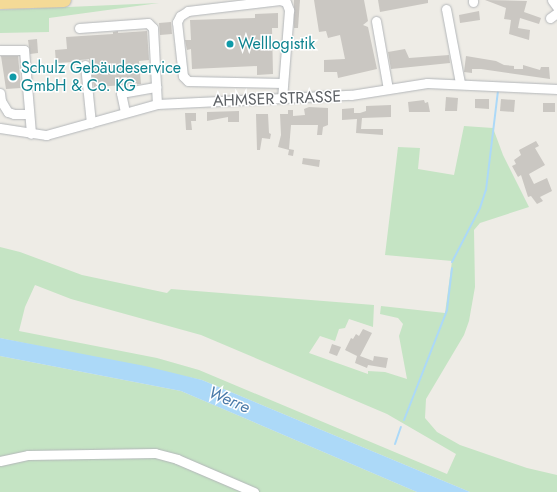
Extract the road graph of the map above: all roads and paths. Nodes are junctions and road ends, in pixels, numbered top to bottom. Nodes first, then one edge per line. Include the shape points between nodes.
1 (64, 0) edge
2 (280, 0) edge
3 (552, 0) edge
4 (0, 2) edge
5 (557, 7) edge
6 (446, 9) dead end
7 (376, 21) dead end
8 (79, 28) dead end
9 (0, 50) edge
10 (85, 65) dead end
11 (460, 83) junction
12 (284, 84) junction
13 (156, 87) junction
14 (388, 89) junction
15 (557, 89) edge
16 (0, 93) edge
17 (282, 98) junction
18 (157, 104) junction
19 (126, 112) junction
20 (29, 114) junction
21 (91, 123) junction
22 (0, 128) edge
23 (31, 134) junction
24 (0, 461) edge
25 (254, 492) edge

1 - 4 highway
2 - 12 street via 286,2 289,10
2 - 12 street via 188,11 180,16 177,22 183,76 188,81
3 - 5 street
6 - 11 street
7 - 14 street
8 - 13 street via 148,23 153,28
9 - 20 street via 24,50
10 - 21 street
11 - 14 street, AHMSER STRASSE via 427,83
11 - 15 street, AHMSER STRASSE
12 - 17 street
13 - 18 street
13 - 19 street via 121,93
14 - 17 street, AHMSER STRASSE via 351,95
16 - 20 street via 1,102 8,112
17 - 18 street, AHMSER STRASSE
18 - 19 street, AHMSER STRASSE
19 - 21 street, AHMSER STRASSE
20 - 23 street
21 - 23 street, AHMSER STRASSE via 46,134
22 - 23 street, AHMSER STRASSE
24 - 25 street via 28,455 155,453 178,458

